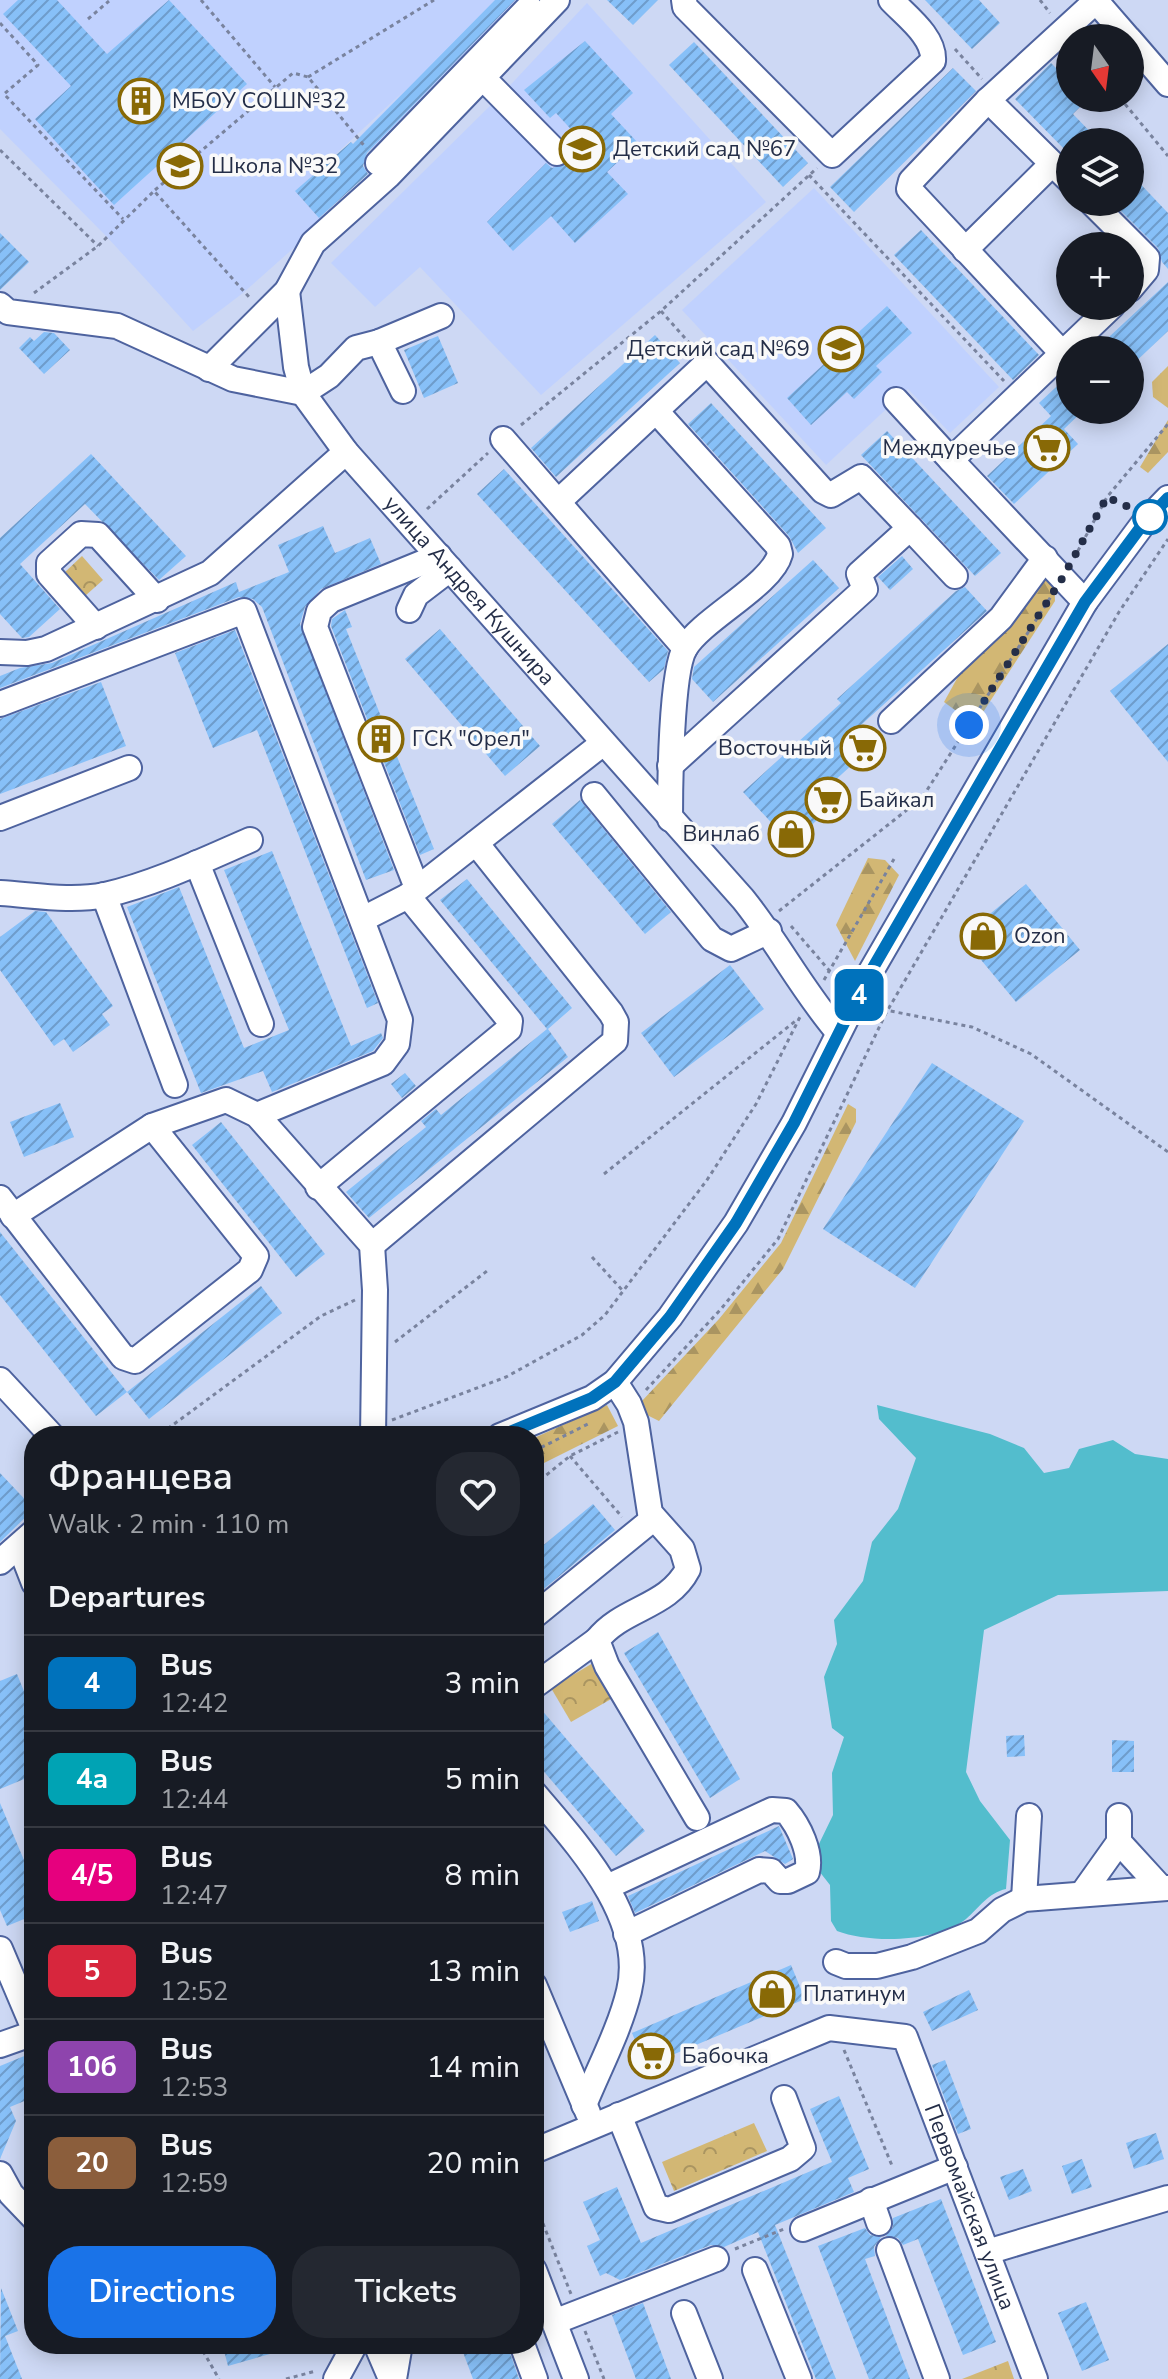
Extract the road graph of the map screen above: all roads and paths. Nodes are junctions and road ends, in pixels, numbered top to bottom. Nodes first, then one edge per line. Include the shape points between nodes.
1 (109, 0) edge
2 (201, 0) edge
3 (434, 0) edge
4 (536, 0) edge
5 (556, 0) edge
6 (684, 0) edge
7 (891, 0) edge
8 (1096, 0) edge
9 (88, 19) dead end
10 (0, 23) edge
11 (1116, 24) edge
12 (1144, 56) edge
13 (308, 77) junction
14 (484, 79) junction
15 (1168, 84) edge
16 (275, 87) junction
17 (988, 100) junction
18 (1132, 112) edge
19 (0, 150) edge
20 (557, 153) dead end
21 (832, 155) junction
22 (1168, 156) edge
23 (378, 163) joint
24 (1052, 164) junction
25 (1056, 168) edge
26 (809, 175) junction
27 (154, 191) junction
28 (1105, 216) edge
29 (123, 219) junction
30 (1121, 232) edge
31 (98, 246) junction
32 (965, 250) junction
33 (287, 291) junction
34 (243, 293) dead end
35 (661, 311) junction
36 (3, 312) edge
37 (441, 316) dead end
38 (1098, 320) edge
39 (1081, 336) edge
40 (379, 342) junction
41 (1056, 347) edge
42 (1056, 361) edge
43 (707, 363) junction
44 (209, 369) junction
45 (403, 391) dead end
46 (303, 393) junction
47 (1019, 396) junction
48 (896, 400) dead end
49 (656, 411) junction
50 (1168, 424) edge
51 (503, 439) junction
52 (346, 452) junction
53 (951, 460) junction
54 (1168, 498) edge
55 (559, 501) junction
56 (427, 509) dead end
57 (910, 528) junction
58 (1168, 539) edge
59 (1045, 558) junction
60 (444, 562) junction
61 (955, 576) dead end
62 (1063, 577) junction
63 (157, 600) junction
64 (1085, 602) junction
65 (409, 610) dead end
66 (96, 627) junction
67 (685, 648) junction
68 (0, 652) edge
69 (0, 704) edge
70 (891, 721) dead end
71 (602, 744) junction
72 (670, 766) junction
73 (129, 768) dead end
74 (594, 795) dead end
75 (0, 818) edge
76 (670, 819) junction
77 (250, 840) dead end
78 (476, 843) junction
79 (894, 859) dead end
80 (197, 863) junction
81 (413, 892) junction
82 (0, 893) edge
83 (104, 895) junction
84 (363, 919) junction
85 (774, 921) junction
86 (829, 972) dead end
87 (807, 1010) junction
88 (261, 1024) dead end
89 (838, 1032) junction
90 (175, 1085) dead end
91 (257, 1115) junction
92 (152, 1126) junction
93 (1168, 1152) edge
94 (604, 1174) dead end
95 (318, 1187) junction
96 (6, 1207) edge
97 (372, 1245) junction
98 (592, 1257) dead end
99 (487, 1271) dead end
100 (375, 1290) junction
101 (623, 1291) junction
102 (375, 1358) junction
103 (0, 1380) edge
104 (615, 1382) junction
105 (636, 1422) junction
106 (43, 1426) edge
107 (171, 1426) edge
108 (373, 1426) edge
109 (388, 1426) edge
110 (524, 1426) edge
111 (570, 1456) junction
112 (544, 1477) edge
113 (644, 1526) junction
114 (24, 1542) edge
115 (0, 1562) edge
116 (544, 1608) edge
117 (597, 1640) junction
118 (544, 1679) edge
119 (544, 1805) edge
120 (1029, 1816) dead end
121 (1119, 1816) dead end
122 (697, 1818) dead end
123 (1119, 1842) junction
124 (607, 1887) junction
125 (1164, 1888) edge
126 (1082, 1894) junction
127 (1024, 1899) junction
128 (626, 1934) junction
129 (0, 1949) edge
130 (836, 1962) dead end
131 (24, 2007) edge
132 (544, 2009) edge
133 (836, 2029) junction
134 (24, 2035) edge
135 (0, 2045) edge
136 (784, 2098) dead end
137 (619, 2115) junction
138 (589, 2116) junction
139 (544, 2145) edge
140 (955, 2167) junction
141 (0, 2174) edge
142 (901, 2187) junction
143 (1168, 2198) edge
144 (871, 2200) junction
145 (24, 2208) edge
146 (879, 2223) dead end
147 (544, 2226) edge
148 (803, 2229) joint
149 (889, 2250) dead end
150 (987, 2252) junction
151 (716, 2259) joint
152 (755, 2270) dead end
153 (544, 2296) edge
154 (578, 2313) junction
155 (684, 2313) dead end
156 (554, 2322) junction
157 (205, 2354) edge
158 (381, 2354) edge
159 (398, 2354) edge
160 (526, 2354) edge
161 (345, 2362) edge
162 (219, 2379) edge
163 (286, 2379) edge
164 (392, 2379) edge
165 (535, 2379) edge
166 (576, 2379) edge
167 (604, 2379) edge
168 (710, 2379) edge
169 (799, 2379) edge
170 (937, 2379) edge
171 (1035, 2379) edge

1 - 9 path
2 - 16 path
3 - 13 path
4 - 23 street
5 - 14 street
6 - 21 street via 685,7
7 - 21 street via 929,41 933,61
8 - 11 street
8 - 17 street
10 - 29 path via 38,65 4,94
12 - 15 street
13 - 16 path via 293,73
13 - 23 path
14 - 20 street
14 - 33 street via 313,243
16 - 27 path
17 - 24 street
17 - 32 street via 909,189
18 - 22 path
19 - 31 path
21 - 26 path
24 - 25 street
24 - 32 street
26 - 35 path
26 - 47 path
27 - 29 path
27 - 34 path
28 - 30 street
29 - 31 path
31 - 36 path
32 - 41 street
33 - 44 street
33 - 46 street
35 - 43 path
35 - 51 path
36 - 44 street via 117,326
37 - 40 street
38 - 39 street
40 - 45 street
40 - 46 street via 356,348
42 - 47 street
43 - 49 street
43 - 57 street via 823,491 831,495 861,477
44 - 46 street via 254,385
46 - 52 street, улица Андрея Кушнира
47 - 53 street
48 - 53 street
49 - 55 street
49 - 67 street via 780,554
50 - 62 path via 1107,497
51 - 55 street
51 - 56 path
52 - 60 street, улица Андрея Кушнира
52 - 63 street via 219,565
53 - 59 street
54 - 64 street
55 - 67 street
57 - 61 street
57 - 72 street via 859,574 865,589
58 - 93 path via 1119,612 886,1013 972,1027 1031,1054
59 - 62 street
59 - 70 street via 1001,618
60 - 65 street
60 - 71 street, улица Андрея Кушнира
60 - 81 street via 331,600 319,611 315,627
62 - 64 street
62 - 85 path via 922,798
63 - 66 street
63 - 66 street via 98,535 81,534 48,569
64 - 89 street
66 - 68 street via 37,651
67 - 72 street
69 - 84 street via 244,611
71 - 76 street, улица Андрея Кушнира
71 - 78 street
72 - 76 street
73 - 75 street
74 - 85 street via 712,939 731,949
76 - 85 street, улица Андрея Кушнира
77 - 80 street
78 - 81 street
78 - 97 street via 611,1013 615,1041
79 - 86 path
80 - 83 street
80 - 88 street
81 - 84 street
81 - 95 street via 510,1021 509,1029
82 - 83 street
83 - 90 street
84 - 91 street via 400,1020 392,1054 383,1063
85 - 87 street, улица Андрея Кушнира
87 - 89 street, улица Андрея Кушнира
87 - 94 path
87 - 101 path via 707,1180
89 - 104 street via 794,1123 736,1223 670,1317
91 - 92 street via 226,1100
91 - 95 street
92 - 96 street
92 - 96 street via 256,1256 250,1270 135,1361 123,1357
95 - 97 street
97 - 100 street
98 - 101 path
99 - 102 path
100 - 102 street
100 - 107 path via 321,1316
101 - 109 path via 582,1335 506,1377
102 - 108 street
103 - 106 street
104 - 105 street
104 - 110 street via 592,1398
105 - 111 path
105 - 113 street
111 - 112 path
111 - 113 path
113 - 116 street
113 - 117 street via 682,1549 688,1569 679,1587 612,1625
114 - 115 street
117 - 118 street
117 - 122 street via 607,1666
119 - 124 street
120 - 127 street
121 - 123 street
123 - 125 street
123 - 126 street
124 - 128 street
124 - 128 street via 772,1810 786,1811 795,1822 809,1861 807,1872 780,1881 771,1871 759,1870
125 - 126 street
126 - 127 street
127 - 130 street via 978,1931 912,1957 877,1966
128 - 138 street via 630,1990
129 - 131 street
132 - 138 street
133 - 137 street
133 - 140 street, Первомайская улица via 905,2037
133 - 142 path
134 - 135 street
136 - 137 street via 803,2148 790,2159 669,2210 656,2207
137 - 138 street
138 - 139 street
140 - 142 street
140 - 150 street, Первомайская улица
141 - 145 street
142 - 144 street
143 - 150 street
144 - 146 street
144 - 148 street
147 - 154 path
148 - 151 path via 789,2227
149 - 170 street
150 - 171 street, Первомайская улица
151 - 154 street
152 - 169 street
153 - 156 street
154 - 156 street
154 - 167 path
155 - 168 street
156 - 166 street
157 - 162 path
158 - 164 street
159 - 164 street
160 - 165 street
161 - 163 path

